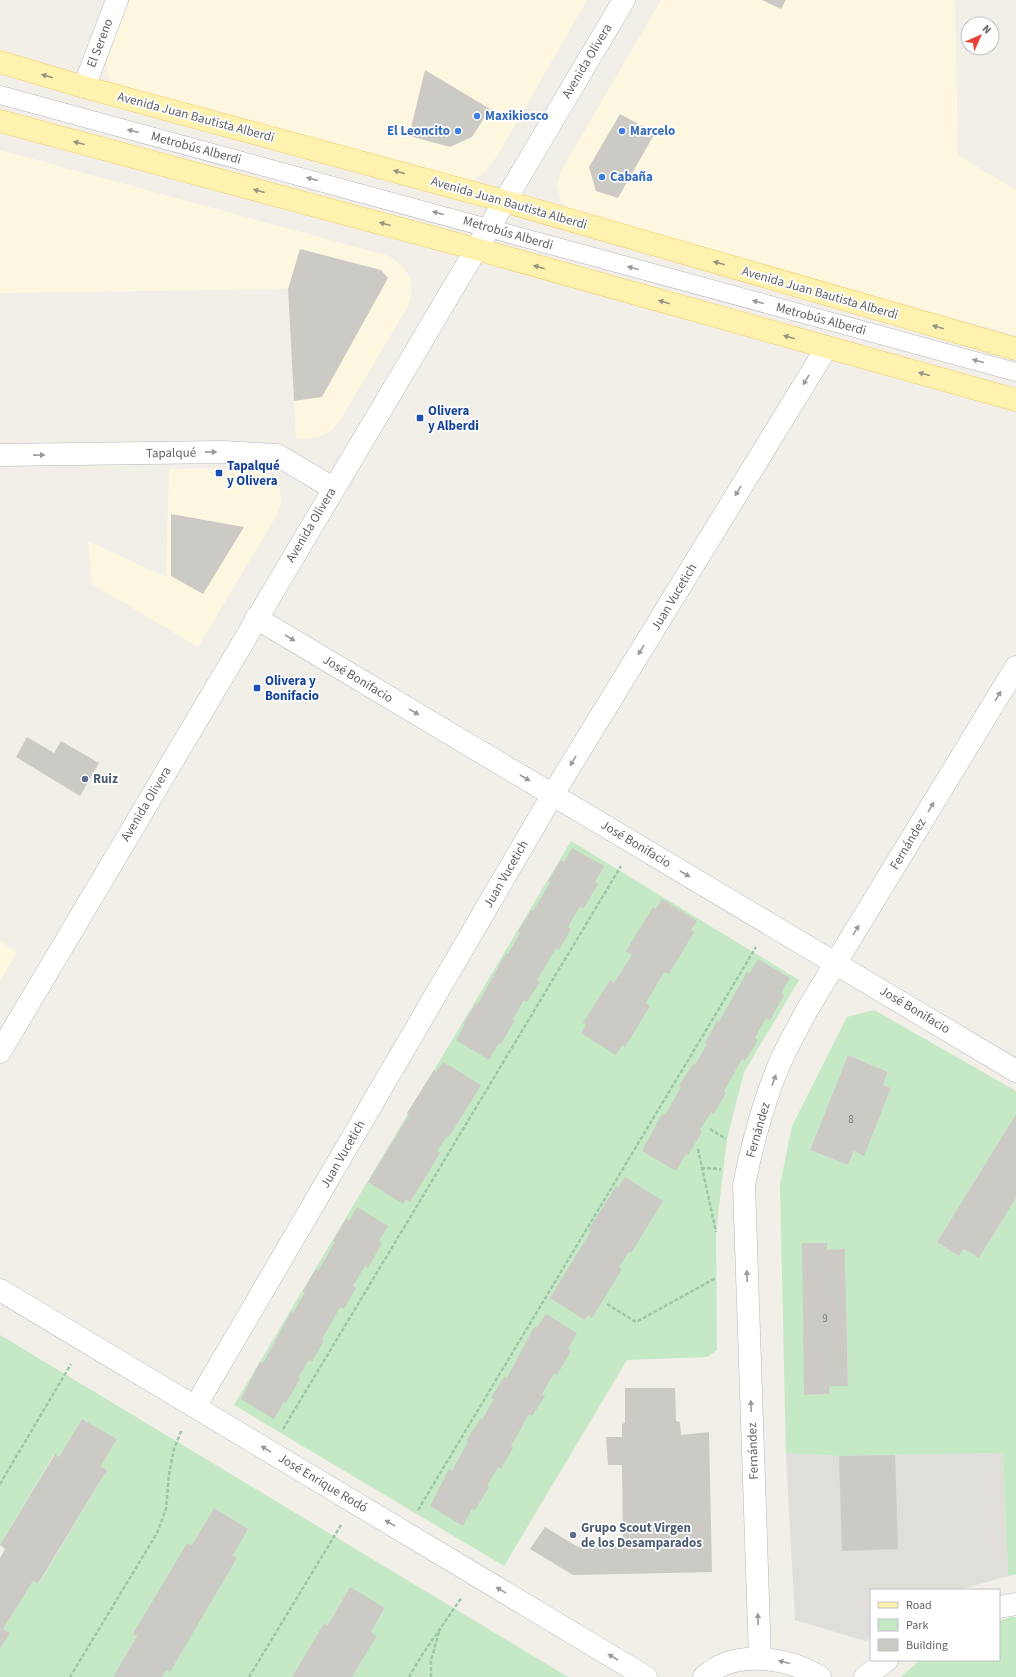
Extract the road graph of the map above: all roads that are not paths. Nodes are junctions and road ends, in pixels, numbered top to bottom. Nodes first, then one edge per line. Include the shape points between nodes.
1 (117, 0) edge
2 (624, 0) edge
3 (0, 62) edge
4 (84, 86) junction
5 (0, 95) edge
6 (0, 121) edge
7 (504, 201) junction
8 (489, 227) junction
9 (476, 249) junction
10 (827, 347) junction
11 (1016, 349) edge
12 (1016, 372) edge
13 (1016, 400) edge
14 (0, 455) edge
15 (333, 488) junction
16 (256, 618) junction
17 (1016, 667) edge
18 (552, 794) junction
19 (836, 964) junction
20 (0, 1052) edge
21 (1016, 1071) edge
22 (0, 1290) edge
23 (190, 1415) junction
24 (1016, 1604) edge
25 (1000, 1607) edge
26 (760, 1658) junction
27 (886, 1661) edge
28 (646, 1677) edge
29 (704, 1677) edge
30 (820, 1677) edge
31 (865, 1677) edge

1 - 4 street, El Sereno
2 - 7 street, Avenida Olivera
4 -> 3 main road, Avenida Juan Bautista Alberdi
7 -> 4 main road, Avenida Juan Bautista Alberdi
8 -> 5 lane, Metrobús Alberdi
9 -> 6 main road
7 - 8 street, Avenida Olivera
11 -> 7 main road, Avenida Juan Bautista Alberdi
8 - 9 street, Avenida Olivera
12 -> 8 lane, Metrobús Alberdi
10 -> 9 main road
9 - 15 street, Avenida Olivera
13 -> 10 main road
10 -> 18 street, Juan Vucetich
14 -> 15 street, Tapalqué via 222,452 277,455
15 - 16 street, Avenida Olivera
16 -> 18 street, José Bonifacio
16 - 20 street, Avenida Olivera
19 -> 17 street, Fernández
18 -> 19 street, José Bonifacio
18 - 23 street, Juan Vucetich
19 - 21 street, José Bonifacio
26 -> 19 street, Fernández via 744,1185 751,1149 783,1057 807,1010
22 - 23 street, José Enrique Rodó
28 -> 23 street, José Enrique Rodó
24 - 25 street
26 - 29 street via 734,1661 710,1671
30 -> 26 street via 795,1665
27 - 31 street

